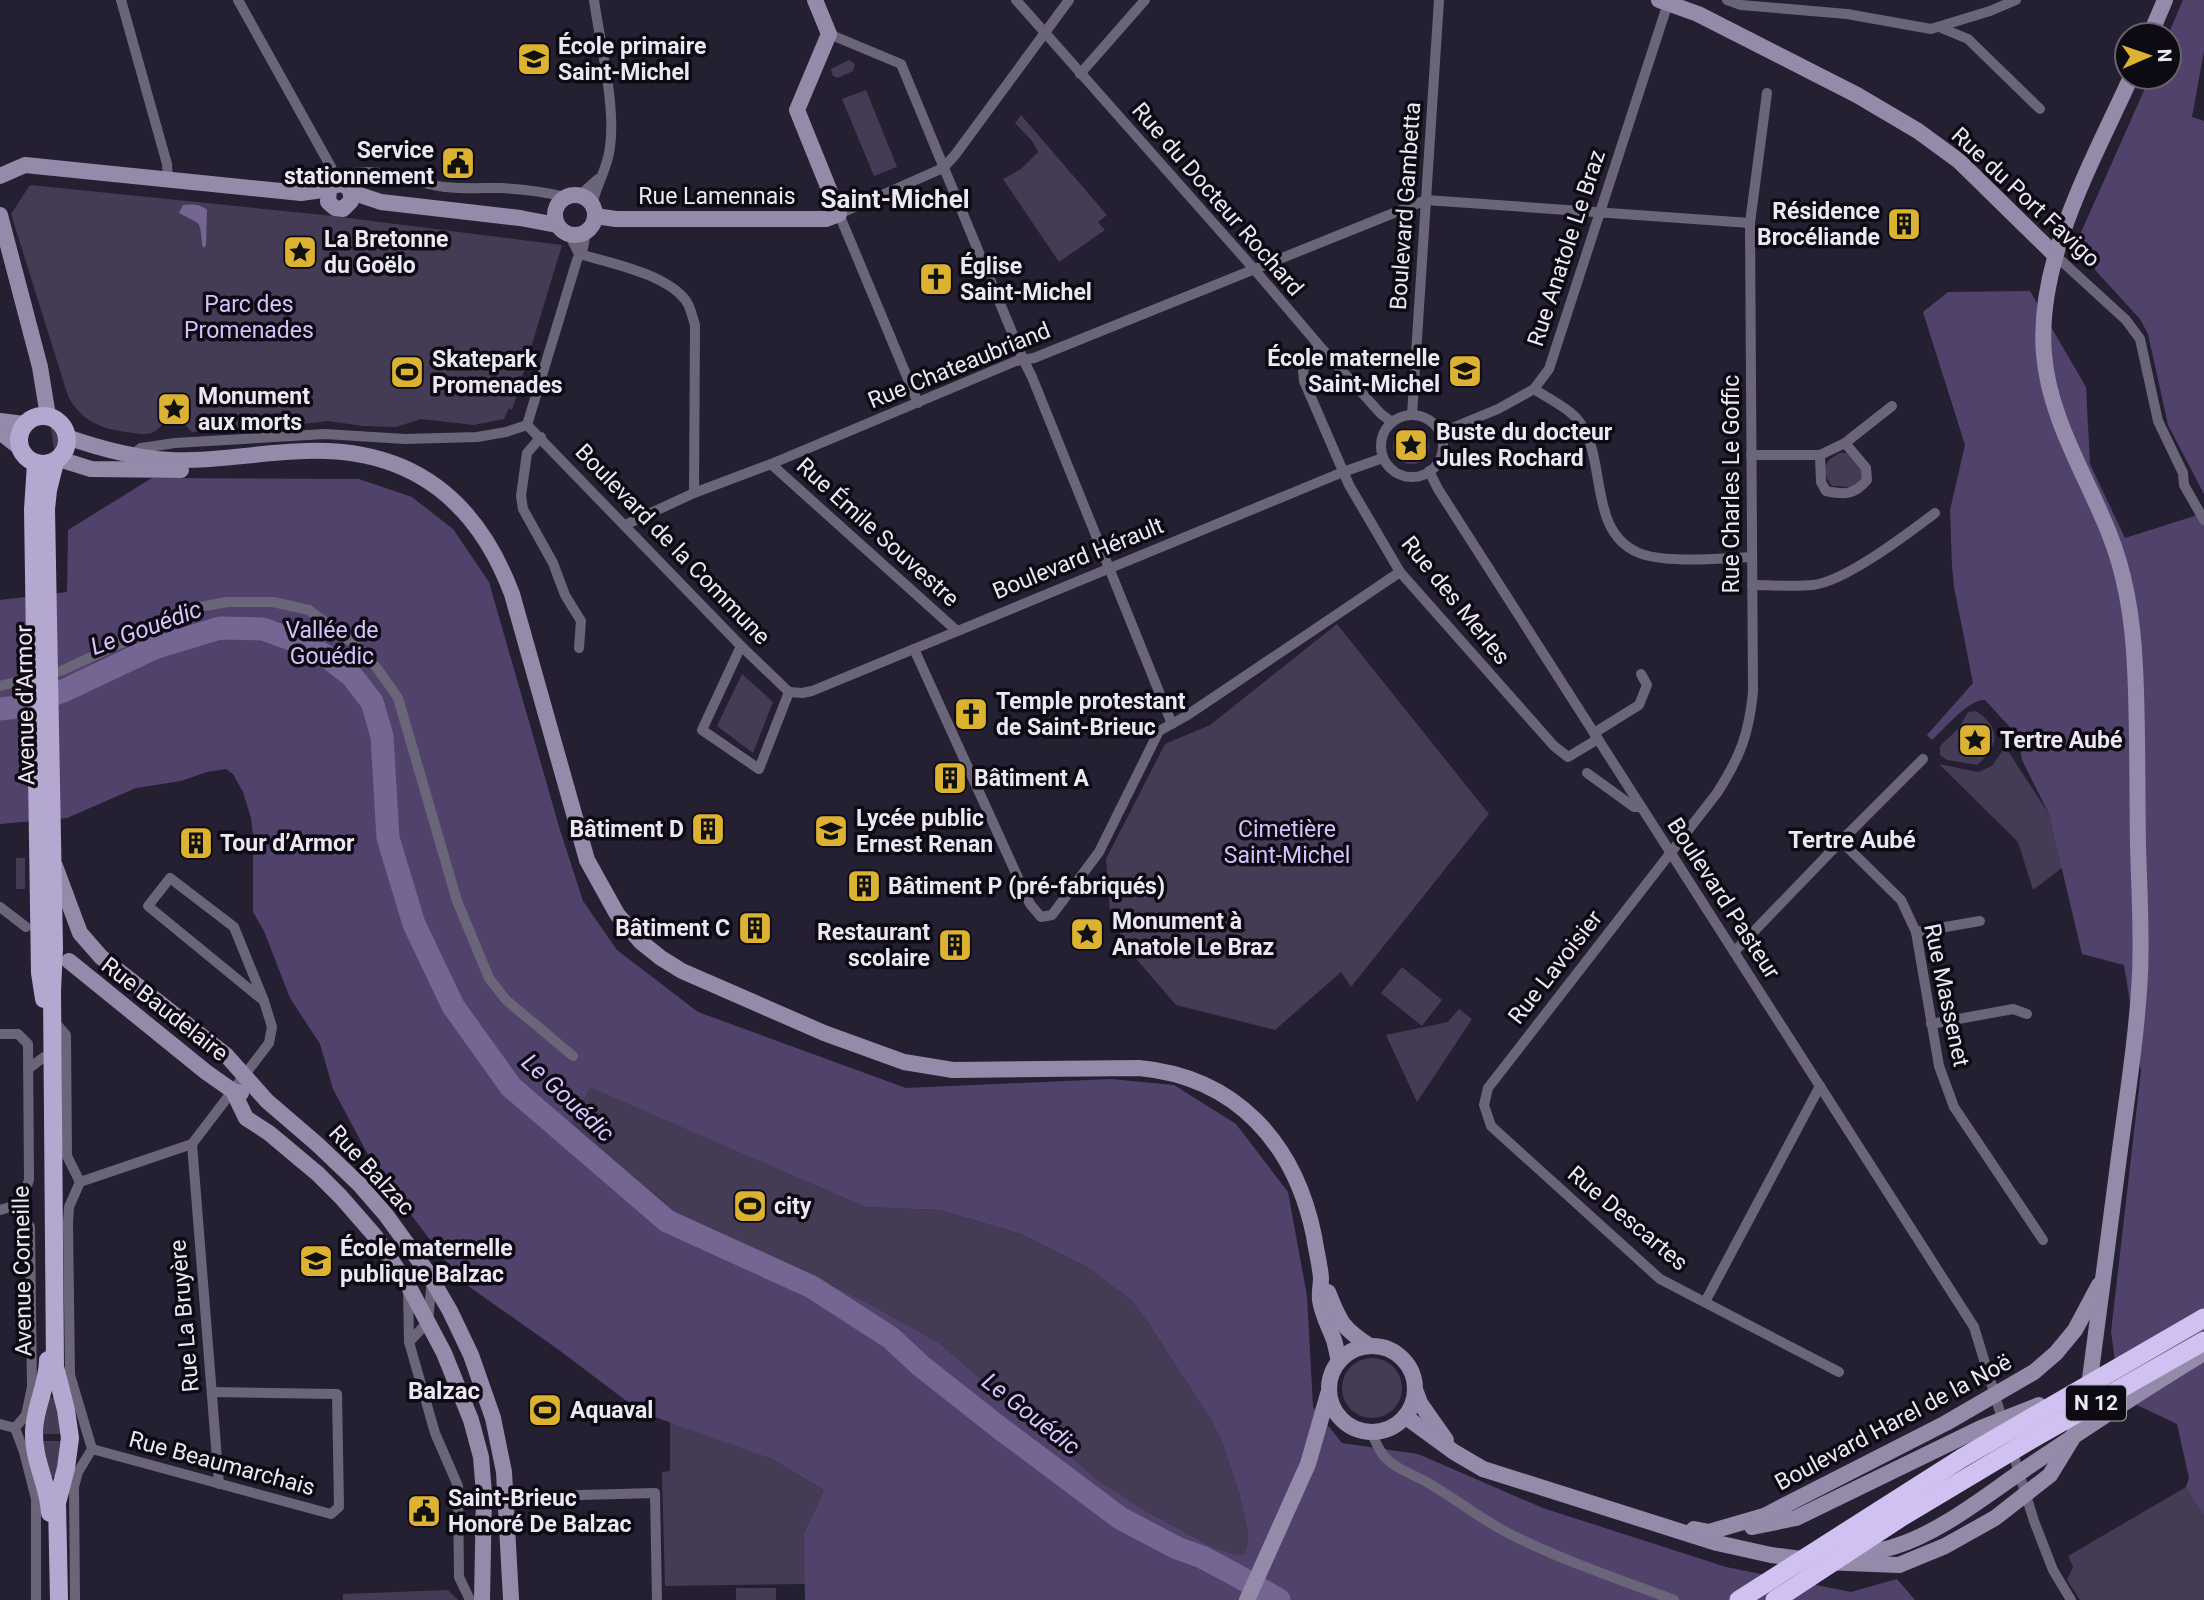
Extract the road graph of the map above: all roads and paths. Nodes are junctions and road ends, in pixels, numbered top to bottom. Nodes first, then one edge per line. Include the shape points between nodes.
1 (121, 0) edge
2 (238, 0) edge
3 (594, 0) edge
4 (814, 0) edge
5 (1016, 0) edge
6 (1069, 0) edge
7 (1145, 0) edge
8 (1439, 0) edge
9 (1658, 0) edge
10 (1669, 0) edge
11 (1727, 0) edge
12 (2016, 0) edge
13 (2165, 0) edge
14 (2156, 21) edge
15 (1939, 27) junction
16 (829, 34) junction
17 (1045, 34) junction
18 (1080, 74) junction
19 (2125, 91) edge
20 (1767, 93) dead end
21 (2040, 109) dead end
22 (943, 168) junction
23 (0, 176) edge
24 (168, 179) junction
25 (340, 193) junction
26 (1426, 200) junction
27 (583, 203) junction
28 (1599, 212) junction
29 (839, 214) junction
30 (0, 215) edge
31 (1750, 223) junction
32 (560, 224) junction
33 (586, 232) junction
34 (579, 254) junction
35 (2055, 255) junction
36 (1254, 269) junction
37 (1317, 343) junction
38 (1023, 359) junction
39 (1534, 389) junction
40 (918, 402) junction
41 (1892, 406) dead end
42 (1412, 415) junction
43 (48, 416) junction
44 (0, 421) edge
45 (1392, 422) junction
46 (24, 424) junction
47 (527, 425) junction
48 (0, 432) edge
49 (1440, 433) junction
50 (67, 437) junction
51 (541, 437) junction
52 (1844, 443) junction
53 (19, 447) junction
54 (132, 455) junction
55 (1752, 455) junction
56 (1820, 455) junction
57 (1383, 458) junction
58 (57, 461) junction
59 (36, 464) junction
60 (771, 464) junction
61 (1429, 471) junction
62 (1343, 472) junction
63 (694, 493) junction
64 (40, 509) junction
65 (1935, 513) dead end
66 (466, 515) junction
67 (2204, 520) edge
68 (625, 525) junction
69 (1752, 558) junction
70 (1110, 568) junction
71 (1400, 572) junction
72 (1752, 585) junction
73 (957, 631) junction
74 (741, 646) junction
75 (579, 648) dead end
76 (914, 649) junction
77 (1641, 674) dead end
78 (0, 686) edge
79 (789, 692) junction
80 (1172, 724) junction
81 (1596, 736) junction
82 (1923, 759) dead end
83 (1587, 773) dead end
84 (1641, 807) junction
85 (45, 834) junction
86 (1840, 841) junction
87 (1670, 852) junction
88 (52, 857) junction
89 (0, 906) edge
90 (1980, 921) dead end
91 (33, 932) junction
92 (1916, 932) junction
93 (54, 948) joint
94 (1734, 952) junction
95 (69, 961) dead end
96 (264, 1001) junction
97 (2027, 1014) dead end
98 (53, 1019) junction
99 (1931, 1024) junction
100 (0, 1034) edge
101 (573, 1056) dead end
102 (44, 1057) junction
103 (28, 1069) junction
104 (245, 1076) junction
105 (1819, 1086) junction
106 (233, 1091) junction
107 (267, 1101) junction
108 (1485, 1111) joint
109 (192, 1144) junction
110 (80, 1182) junction
111 (20, 1204) junction
112 (0, 1210) edge
113 (2043, 1240) dead end
114 (1321, 1276) junction
115 (2104, 1276) junction
116 (432, 1279) junction
117 (408, 1285) junction
118 (1705, 1302) junction
119 (428, 1322) junction
120 (2197, 1322) edge
121 (2204, 1341) edge
122 (409, 1342) junction
123 (1370, 1346) junction
124 (2204, 1353) edge
125 (1339, 1361) junction
126 (1839, 1372) dead end
127 (212, 1392) junction
128 (1416, 1392) junction
129 (1406, 1417) junction
130 (1332, 1423) junction
131 (0, 1424) edge
132 (15, 1428) junction
133 (1372, 1433) junction
134 (1984, 1436) junction
135 (92, 1449) junction
136 (1454, 1452) junction
137 (219, 1485) junction
138 (507, 1497) junction
139 (1713, 1538) junction
140 (459, 1543) junction
141 (484, 1546) junction
142 (36, 1600) edge
143 (51, 1600) edge
144 (58, 1600) edge
145 (75, 1600) edge
146 (470, 1600) edge
147 (484, 1600) edge
148 (512, 1600) edge
149 (657, 1600) edge
150 (1247, 1600) edge
151 (1674, 1600) edge
152 (1740, 1600) edge
153 (1775, 1600) edge
154 (2071, 1600) edge

1 - 24 street
2 - 25 street via 315,136
3 - 27 street via 611,144 604,172
4 - 16 main road
5 - 17 street, Rue du Docteur Rochard
6 - 17 street
7 - 18 street
8 - 26 street, Boulevard Gambetta
9 - 35 main road, Rue du Port Favigo via 1698,15 1857,95 1918,131 1959,161
10 - 28 street, Rue Anatole Le Braz
11 - 15 street
12 - 15 street
13 - 14 main road
15 - 21 street via 1968,39
16 - 22 street via 901,64
16 - 29 main road via 797,110
17 - 18 street, Rue du Docteur Rochard
17 - 22 street
18 - 36 street, Rue du Docteur Rochard
19 - 35 main road
20 - 31 street, Rue Charles Le Goffic
22 - 29 street
22 - 38 street
23 - 24 main road via 25,165
24 - 25 main road
25 - 27 street via 348,174 360,172 445,187 510,189
25 - 32 main road
26 - 28 street
26 - 36 street, Rue Chateaubriand
26 - 42 street, Boulevard Gambetta
27 - 29 main road, Rue Lamennais via 630,219 826,219
27 - 32 main road via 558,203
27 - 33 main road via 593,222
28 - 31 street
28 - 39 street, Rue Anatole Le Braz via 1549,369
29 - 40 street
30 - 43 main road via 40,367
31 - 55 street, Rue Charles Le Goffic
32 - 33 main road
32 - 34 street
33 - 34 street
34 - 47 street
34 - 63 street via 659,279 675,288 688,305 695,325
35 - 67 street, Rue du Port Favigo via 2126,320 2140,339 2158,421
35 - 115 main road via 2045,293 2047,378 2065,434 2118,559 2135,668 2140,974
36 - 37 street, Rue du Docteur Rochard
36 - 38 street, Rue Chateaubriand
37 - 45 street, Rue du Docteur Rochard
37 - 62 street, Rue des Merles via 1303,371 1304,381
38 - 40 street, Rue Chateaubriand
38 - 70 street
39 - 49 street, Rue Anatole Le Braz
39 - 69 street via 1581,424 1607,519 1620,539 1637,552 1655,557
40 - 60 street, Rue Chateaubriand
41 - 52 street
42 - 45 street
42 - 49 street via 1428,420
43 - 46 main road
43 - 50 main road via 61,424
44 - 46 main road
45 - 57 street via 1381,439
46 - 53 main road
47 - 51 street, Boulevard de la Commune
47 - 54 street via 477,437 325,434 175,443
48 - 53 main road
49 - 61 street via 1439,461
50 - 54 main road
50 - 58 main road
51 - 68 street, Boulevard de la Commune
51 - 75 street via 527,453 523,509 581,621
52 - 56 street
52 - 56 street via 1867,468 1867,480 1858,490 1826,491
53 - 59 main road
54 - 66 main road via 175,460 306,451 354,454 419,475 454,499
55 - 56 street
55 - 69 street, Rue Charles Le Goffic
57 - 61 street via 1403,475
57 - 62 street, Boulevard Hérault
58 - 59 main road
58 - 64 main road, Avenue d'Armor
58 - 66 main road via 91,469 175,470 353,461 416,481
59 - 64 main road, Avenue d'Armor
60 - 63 street, Rue Chateaubriand
60 - 73 street, Rue Émile Souvestre
61 - 81 street, Boulevard Pasteur
62 - 70 street, Boulevard Hérault
62 - 71 street, Rue des Merles
63 - 68 street, Rue Chateaubriand
64 - 85 main road, Avenue d'Armor
65 - 72 street via 1832,580 1813,585
66 - 114 main road via 493,551 512,594 587,860 611,907 641,942 682,971 824,1033 904,1062 953,1070 1163,1071 1217,1090 1258,1123 1292,1170 1308,1212
68 - 74 street, Boulevard de la Commune
69 - 72 street, Rue Charles Le Goffic
70 - 73 street, Boulevard Hérault
70 - 80 street
71 - 80 street
71 - 81 street, Rue des Merles via 1554,746 1568,757
72 - 87 street, Rue Charles Le Goffic via 1753,692 1743,744 1717,793
73 - 76 street, Boulevard Hérault
74 - 79 street, Boulevard de la Commune
74 - 79 street via 702,730 759,769
76 - 79 street, Boulevard Hérault via 811,691
76 - 80 street via 1030,904 1044,917 1052,915 1099,852 1159,731
77 - 81 street via 1647,685 1639,705
78 - 101 street via 61,671 194,607 273,602 309,610 359,648 398,698 457,901 489,978 506,1000
81 - 84 street, Boulevard Pasteur
82 - 86 street
83 - 84 street via 1634,807
84 - 87 street, Boulevard Pasteur
85 - 88 main road, Avenue d'Armor
85 - 91 main road, Avenue d'Armor
86 - 92 street, Rue Massenet via 1901,900
86 - 94 street
87 - 94 street, Boulevard Pasteur
87 - 108 street, Rue Lavoisier via 1488,1088
88 - 93 main road, Avenue d'Armor
88 - 104 main road, Rue Balzac via 84,938 101,957 226,1055
89 - 91 street
90 - 92 street
91 - 102 main road, Avenue Corneille via 43,991
92 - 99 street, Rue Massenet
93 - 98 main road, Avenue Corneille
94 - 105 street, Boulevard Pasteur
95 - 106 main road, Rue Baudelaire
96 - 96 street via 234,927 170,878 148,906
96 - 104 street via 271,1027 269,1043
97 - 99 street via 2013,1009
98 - 110 street via 66,1035 67,1156
98 - 144 main road, Avenue Corneille via 55,1367 70,1438 57,1503
99 - 113 street, Rue Massenet via 1939,1066 1954,1107
100 - 103 street, Avenue Corneille via 18,1034 28,1044
102 - 103 street
102 - 143 main road, Avenue Corneille via 48,1369 34,1432 35,1458 50,1505
103 - 111 street, Avenue Corneille via 29,1180
104 - 106 street
104 - 107 main road, Rue Balzac
105 - 118 street
105 - 154 street, Boulevard Pasteur via 1974,1327 2034,1521 2053,1570
106 - 107 main road
106 - 109 street
106 - 117 main road, Rue Balzac via 246,1118 304,1162 359,1216
107 - 116 main road, Rue Balzac via 359,1184
108 - 118 street, Rue Descartes via 1491,1126 1660,1279
109 - 110 street
109 - 127 street, Rue La Bruyère
110 - 135 street via 69,1207 68,1223 70,1375
111 - 112 street
111 - 132 street, Avenue Corneille via 30,1227 33,1387 26,1415
114 - 123 main road via 1341,1323
114 - 125 main road via 1320,1300
115 - 139 main road, Boulevard Harel de la Noë via 2075,1330 2034,1372 1946,1423
115 - 139 main road via 2087,1401 2072,1439 2050,1475 1995,1518 1899,1565 1771,1555
116 - 119 street
116 - 138 main road, Rue Balzac via 483,1387 500,1446
117 - 119 main road, Rue Balzac
117 - 122 street
118 - 126 street, Rue Descartes
119 - 122 street
119 - 141 main road, Rue Balzac via 477,1438
120 - 134 highway, N 12 via 2078,1390
121 - 153 highway, N 12 via 1992,1463
122 - 140 street via 435,1433 458,1486
123 - 125 main road via 1349,1352
123 - 128 main road via 1400,1356 1409,1366
124 - 139 main road via 1962,1513 1895,1547 1857,1551
125 - 130 main road via 1329,1389
127 - 137 street, Rue La Bruyère
127 - 137 street, Rue Beaumarchais via 337,1394 339,1507 331,1514
128 - 129 main road
128 - 136 main road
129 - 133 main road via 1385,1431
129 - 136 main road
130 - 133 main road
130 - 150 main road via 1308,1464
131 - 132 street
132 - 142 street via 36,1499
133 - 151 street via 1389,1462 1401,1471 1429,1483 1507,1532
134 - 139 main road via 1796,1518
134 - 152 highway, N 12
135 - 137 street, Rue Beaumarchais
135 - 145 street via 74,1487
136 - 139 main road via 1483,1469 1657,1525
138 - 148 main road, Rue Balzac
138 - 149 street via 655,1493
140 - 141 street
140 - 146 street via 459,1577
141 - 147 main road, Rue Balzac
147 - 148 main road via 497,1594

